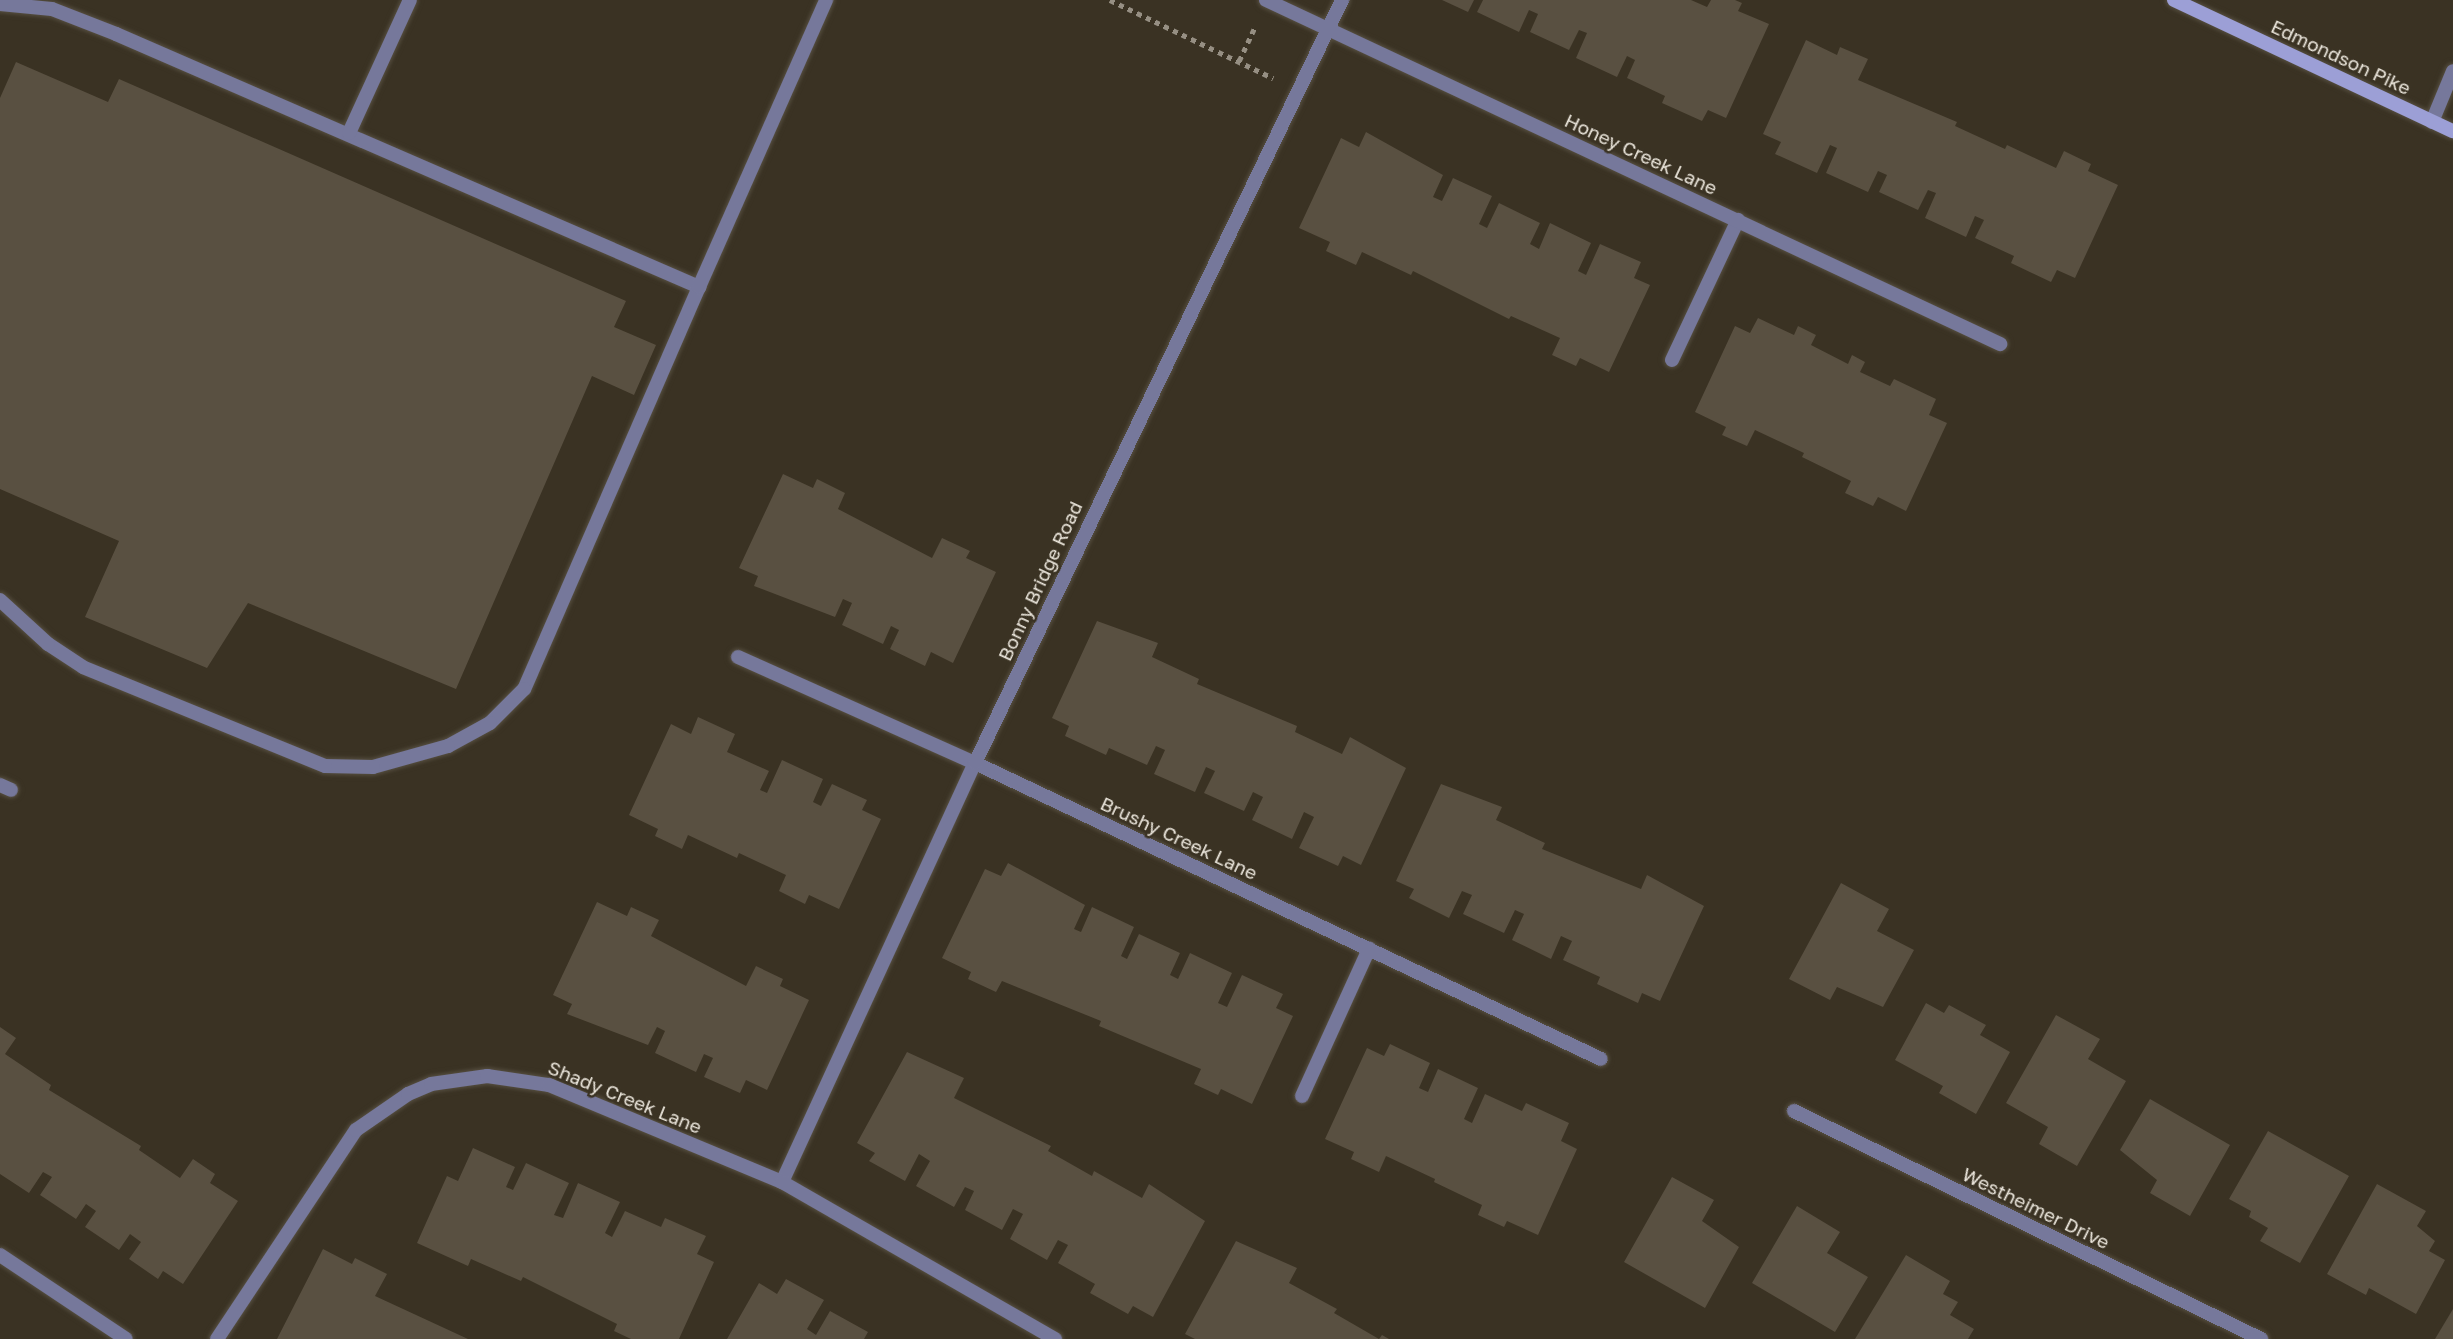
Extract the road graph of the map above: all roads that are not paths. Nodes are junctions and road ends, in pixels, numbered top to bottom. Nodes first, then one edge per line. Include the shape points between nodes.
1 (410, 0) edge
2 (826, 0) edge
3 (1266, 0) edge
4 (1342, 0) edge
5 (2174, 0) edge
6 (0, 4) edge
7 (1328, 29) junction
8 (2453, 71) edge
9 (2432, 122) junction
10 (2453, 131) edge
11 (349, 133) junction
12 (1738, 220) junction
13 (699, 287) junction
14 (2000, 344) dead end
15 (1672, 360) dead end
16 (0, 600) edge
17 (738, 657) dead end
18 (975, 763) junction
19 (1369, 949) junction
20 (1601, 1059) dead end
21 (1302, 1096) dead end
22 (1794, 1111) dead end
23 (782, 1182) junction
24 (0, 1255) edge
25 (126, 1339) edge
26 (217, 1339) edge
27 (1055, 1339) edge
28 (2261, 1339) edge

1 - 11 street
2 - 13 street
3 - 7 street, Honey Creek Lane
4 - 7 street, Bonny Bridge Road
5 - 9 main road, Edmondson Pike
6 - 11 street via 52,9
7 - 12 street, Honey Creek Lane
7 - 18 street, Bonny Bridge Road
8 - 9 street
9 - 10 main road, Edmondson Pike
11 - 13 street
12 - 14 street, Honey Creek Lane
12 - 15 street
13 - 16 street via 524,689 490,723 448,746 373,767 325,766 83,667 48,644
17 - 18 street, Brushy Creek Lane
18 - 19 street, Brushy Creek Lane
18 - 23 street, Bonny Bridge Road
19 - 20 street, Brushy Creek Lane
19 - 21 street
22 - 28 street, Westheimer Drive
23 - 26 street, Shady Creek Lane via 549,1084 487,1076 431,1084 388,1104 356,1130
23 - 27 street, Shady Creek Lane
24 - 25 street

